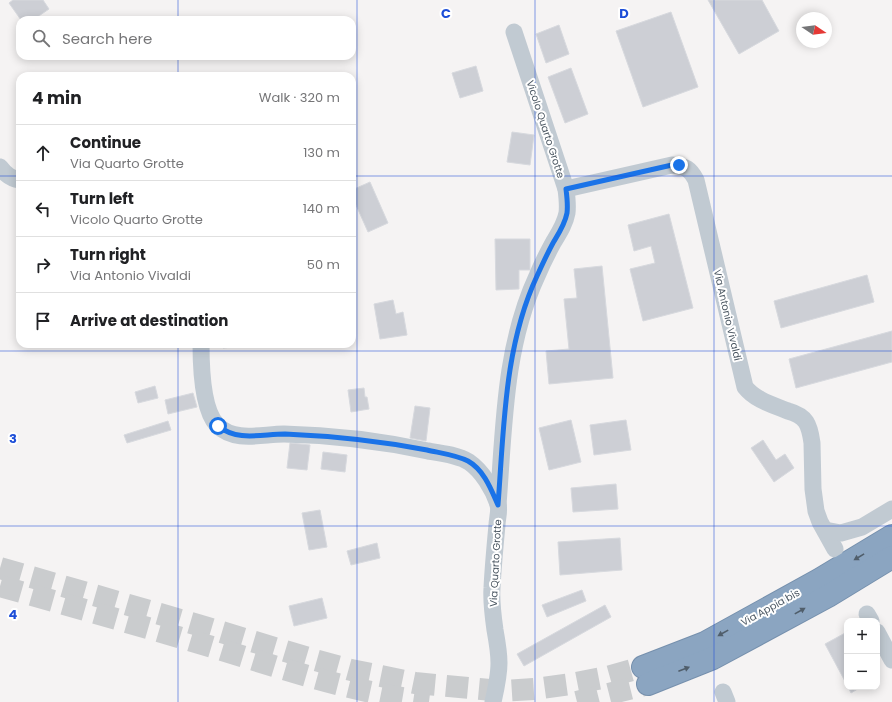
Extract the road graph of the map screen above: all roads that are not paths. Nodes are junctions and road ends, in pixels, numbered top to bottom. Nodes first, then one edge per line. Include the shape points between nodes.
1 (514, 32) dead end
2 (0, 167) edge
3 (16, 179) edge
4 (566, 189) junction
5 (202, 348) edge
6 (498, 505) junction
7 (892, 510) edge
8 (825, 530) junction
9 (892, 536) edge
10 (836, 549) dead end
11 (892, 557) edge
12 (823, 588) junction
13 (880, 638) edge
14 (892, 660) edge
15 (645, 675) tunnel mouth
16 (493, 702) edge

1 - 4 street, Vicolo Quarto Grotte
2 - 3 street via 8,176
4 - 6 street, Vicolo Quarto Grotte via 566,218 536,277 515,342 507,399
4 - 8 street, Via Antonio Vivaldi via 672,165 686,167 692,172 746,387 758,398 796,414 806,422 812,443 816,511
5 - 6 street, Via Quarto Grotte via 201,364 208,409 213,420 223,430 253,437 283,434 346,438 450,455 468,461 482,474
6 - 16 street, Via Quarto Grotte via 492,600 499,663
7 - 8 street via 862,527 841,533
8 - 10 street, Via Antonio Vivaldi
9 -> 12 highway, Via Appia bis
11 - 12 highway, Via Appia bis
12 - 15 highway, Via Appia bis via 705,642
13 - 14 street

